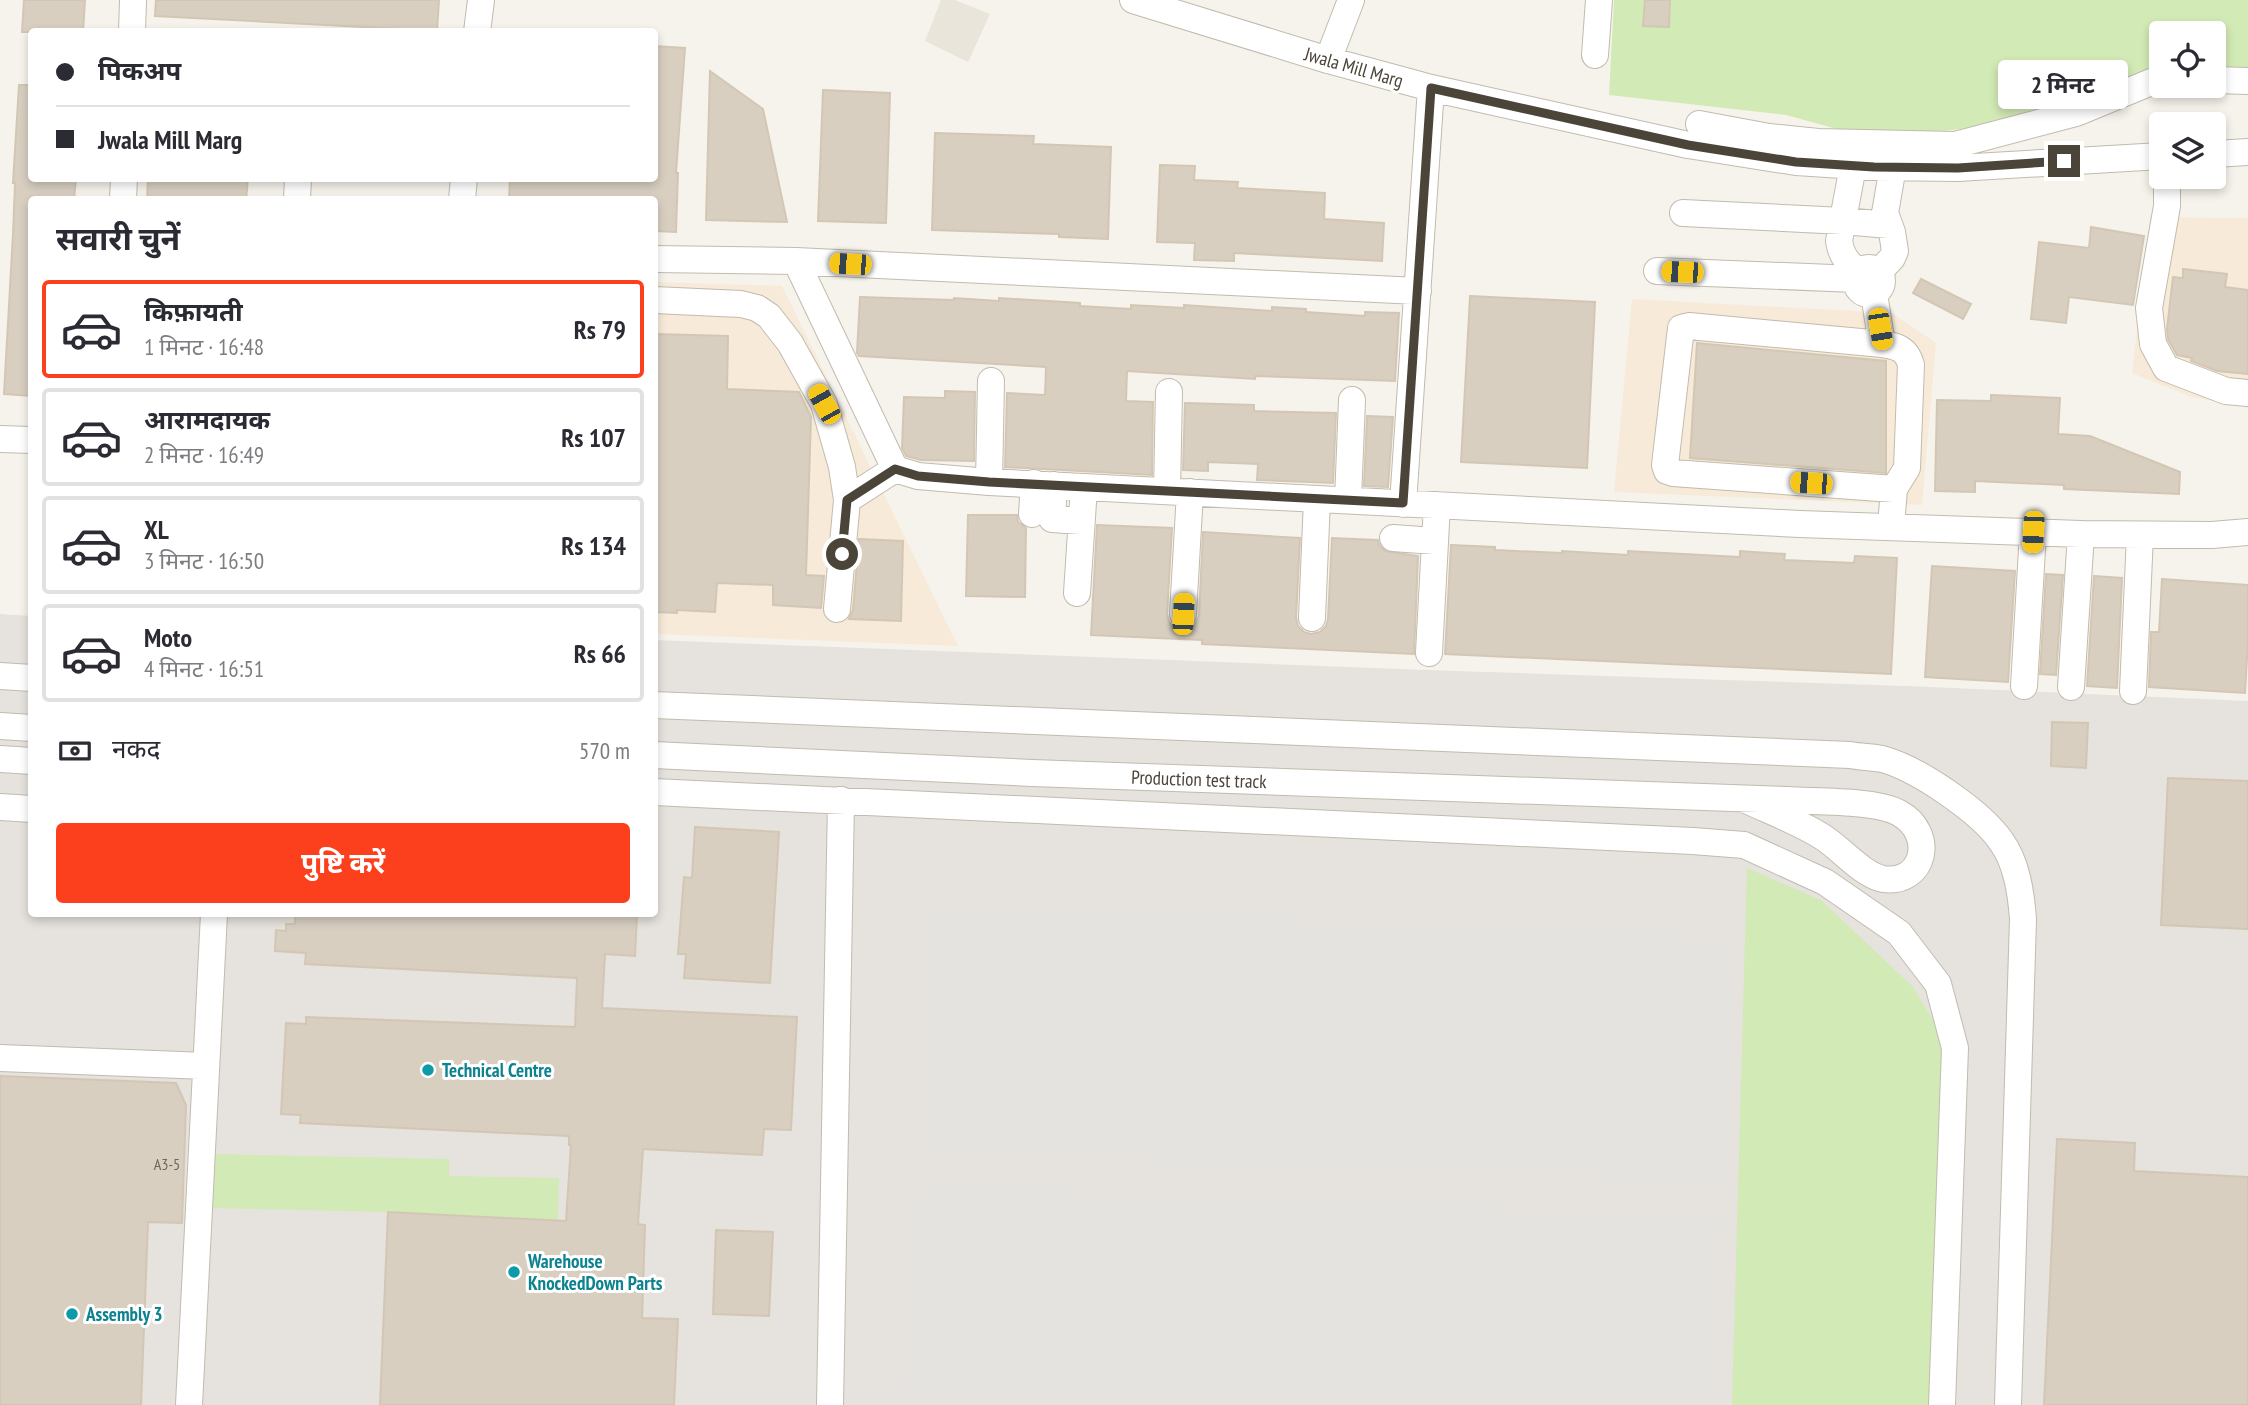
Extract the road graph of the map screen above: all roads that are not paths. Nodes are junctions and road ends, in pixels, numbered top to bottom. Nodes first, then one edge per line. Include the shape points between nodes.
1 (133, 0) edge
2 (481, 0) edge
3 (1133, 0) edge
4 (1351, 0) edge
5 (1599, 0) edge
6 (132, 28) edge
7 (478, 28) edge
8 (1595, 55) dead end
9 (1328, 60) junction
10 (2226, 80) edge
11 (2248, 80) edge
12 (2149, 83) edge
13 (1431, 88) junction
14 (1699, 124) dead end
15 (2248, 152) edge
16 (2226, 153) edge
17 (2149, 157) edge
18 (1853, 166) junction
19 (1893, 167) junction
20 (2167, 189) edge
21 (1683, 213) dead end
22 (1843, 221) junction
23 (1889, 225) junction
24 (658, 259) edge
25 (796, 261) junction
26 (1657, 271) dead end
27 (1867, 279) junction
28 (1418, 291) junction
29 (658, 300) edge
30 (1882, 344) junction
31 (991, 381) dead end
32 (1169, 392) dead end
33 (2248, 393) edge
34 (1352, 400) dead end
35 (0, 439) edge
36 (28, 440) edge
37 (895, 469) junction
38 (989, 482) junction
39 (1044, 484) junction
40 (1084, 487) junction
41 (1894, 489) junction
42 (1178, 492) junction
43 (1317, 499) junction
44 (847, 500) junction
45 (1348, 500) junction
46 (1403, 503) junction
47 (1437, 505) junction
48 (1081, 521) junction
49 (1891, 526) junction
50 (2033, 532) junction
51 (2248, 532) edge
52 (2081, 534) junction
53 (2140, 535) junction
54 (1393, 538) dead end
55 (1435, 541) junction
56 (1077, 593) dead end
57 (837, 609) dead end
58 (1183, 614) dead end
59 (1312, 618) dead end
60 (1429, 653) dead end
61 (0, 676) edge
62 (28, 678) edge
63 (2024, 686) dead end
64 (2071, 687) dead end
65 (2133, 691) dead end
66 (658, 705) edge
67 (0, 726) edge
68 (28, 728) edge
69 (658, 755) edge
70 (0, 759) edge
71 (28, 761) edge
72 (658, 792) edge
73 (1744, 799) junction
74 (841, 800) junction
75 (0, 807) edge
76 (28, 809) edge
77 (214, 917) edge
78 (0, 1058) edge
79 (206, 1066) junction
80 (188, 1405) edge
81 (830, 1405) edge
82 (1942, 1405) edge
83 (2008, 1405) edge

1 - 6 street
2 - 7 street
3 - 9 street, Jwala Mill Marg
4 - 9 street
5 - 8 street
9 - 13 street, Jwala Mill Marg
10 - 11 street
12 - 14 street via 2076,113 1955,145 1818,142
13 - 18 street, Jwala Mill Marg via 1688,145
13 - 28 street
15 - 16 street
17 - 19 street, Jwala Mill Marg via 1958,168
18 - 19 street, Jwala Mill Marg
18 - 22 street
19 - 23 street via 1884,207
20 - 33 street via 2149,308 2153,344 2166,368 2226,391
21 - 22 street
22 - 23 street
22 - 27 street via 1840,252
23 - 27 street via 1895,251
24 - 25 street
25 - 28 street
25 - 37 street
26 - 27 street
27 - 30 street
28 - 46 street
29 - 44 street via 741,304 769,316 824,404
30 - 41 street via 1902,349 1911,365 1908,468
30 - 41 street via 1681,328 1665,465 1673,473
31 - 38 street
32 - 42 street
34 - 45 street
35 - 36 street
37 - 38 street via 918,476
37 - 44 street
38 - 39 street
39 - 40 street
39 - 48 street via 1042,516
40 - 42 street
40 - 48 street
41 - 49 street
42 - 43 street
42 - 58 street
43 - 45 street
43 - 59 street
44 - 57 street
45 - 46 street
46 - 47 street
47 - 49 street
47 - 55 street
48 - 56 street
49 - 50 street
50 - 52 street
50 - 63 street
51 - 53 street
52 - 53 street
52 - 64 street
53 - 65 street
54 - 55 street
55 - 60 street
61 - 62 street
66 - 83 street via 1850,755 1883,760 1918,775 1974,814 2002,842 2021,893
67 - 68 street
69 - 73 street, Production test track
70 - 71 street
72 - 74 street
73 - 73 street, Production test track via 1896,811 1912,821 1920,834 1922,852 1917,866 1906,876 1879,878 1822,836
74 - 81 street
74 - 82 street via 1744,845 1825,882 1899,933 1938,984 1955,1048
75 - 76 street
77 - 79 street
78 - 79 street
79 - 80 street

